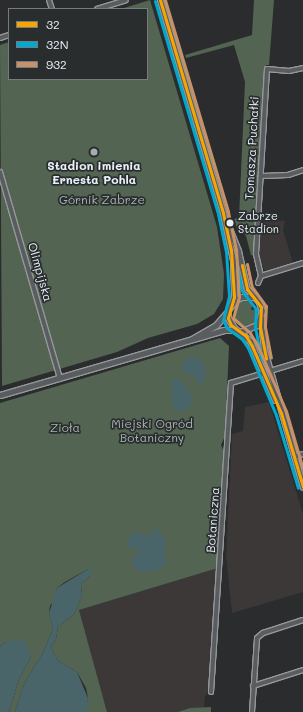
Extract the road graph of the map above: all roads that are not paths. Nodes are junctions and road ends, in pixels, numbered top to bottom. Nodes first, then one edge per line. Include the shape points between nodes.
1 (126, 0) edge
2 (160, 0) edge
3 (100, 8) edge
4 (303, 68) edge
5 (303, 170) edge
6 (0, 172) edge
7 (262, 176) junction
8 (223, 213) junction
9 (303, 263) edge
10 (260, 276) junction
11 (258, 283) dead end
12 (254, 297) junction
13 (230, 308) junction
14 (261, 317) junction
15 (238, 331) junction
16 (190, 340) junction
17 (303, 361) edge
18 (270, 371) junction
19 (263, 373) junction
20 (60, 378) junction
21 (0, 395) edge
22 (281, 413) junction
23 (303, 454) edge
24 (294, 457) junction
25 (303, 487) edge
26 (303, 620) edge
27 (303, 670) edge
28 (254, 686) junction
29 (211, 692) dead end
30 (252, 712) edge

1 - 3 street
2 - 8 street
4 - 7 street, Tomasza Puchałki via 289,71 267,69
5 - 7 street via 288,175
6 - 20 street, Olimpijska
7 - 10 street, Tomasza Puchałki via 256,254
8 - 12 street via 238,251 247,289
8 - 13 street via 233,260 234,295
9 - 10 street
10 - 11 street
12 - 13 street via 242,297
12 - 14 street via 261,307
13 - 15 street via 229,321
13 - 16 street via 216,325
14 - 15 street via 255,327
14 - 18 street via 262,341
15 - 16 street via 227,329
15 - 19 street via 250,341
16 - 20 street
17 - 18 street
18 - 22 street
19 - 22 street
19 - 29 street, Botaniczna via 232,383
20 - 21 street
22 - 24 street
23 - 24 street
24 - 25 street
26 - 28 street via 259,636 256,642
27 - 28 street
28 - 30 street

